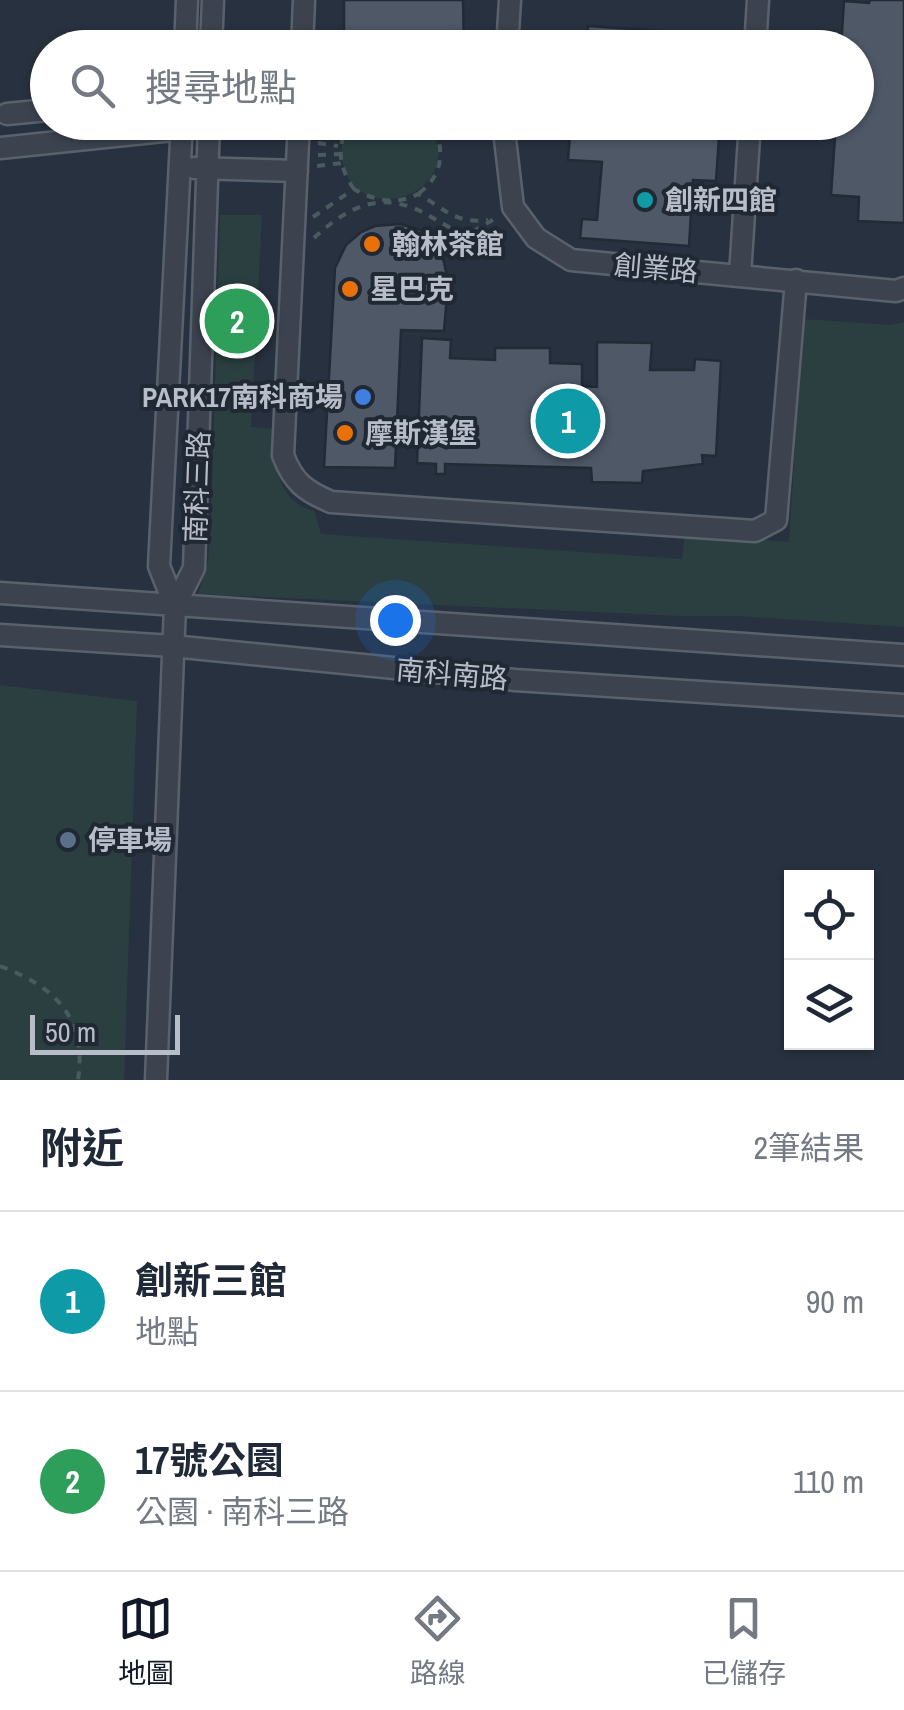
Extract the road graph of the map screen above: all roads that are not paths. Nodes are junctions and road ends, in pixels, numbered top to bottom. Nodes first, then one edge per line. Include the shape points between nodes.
1 (187, 0) edge
2 (213, 0) edge
3 (304, 0) edge
4 (510, 0) edge
5 (758, 0) edge
6 (186, 30) edge
7 (212, 30) edge
8 (303, 30) edge
9 (508, 30) edge
10 (756, 30) edge
11 (30, 112) edge
12 (7, 114) dead end
13 (50, 140) edge
14 (181, 140) edge
15 (208, 140) edge
16 (298, 140) edge
17 (505, 140) edge
18 (749, 140) edge
19 (0, 148) edge
20 (180, 167) junction
21 (207, 169) junction
22 (297, 169) junction
23 (740, 276) junction
24 (796, 280) junction
25 (904, 288) edge
26 (0, 593) edge
27 (175, 606) junction
28 (0, 635) edge
29 (172, 646) junction
30 (904, 656) edge
31 (904, 705) edge
32 (156, 1080) edge

1 - 6 street
2 - 7 street
3 - 8 street
4 - 9 street
5 - 10 street
11 - 12 street
13 - 19 street
14 - 20 street, 南科三路
15 - 21 street, 南科三路
16 - 22 street
17 - 23 street, 創業路 via 513,207 536,238 572,260
18 - 23 street
20 - 21 street
20 - 27 street, 南科三路 via 160,566
21 - 22 street
21 - 27 street, 南科三路 via 194,568
22 - 24 street via 282,454 305,491 331,502 755,530 776,520
23 - 24 street, 創業路
24 - 25 street, 創業路
26 - 27 street, 南科南路
27 - 29 street, 南科三路
27 - 30 street, 南科南路
28 - 29 street, 南科南路
29 - 31 street, 南科南路 via 515,680
29 - 32 street, 南科三路

